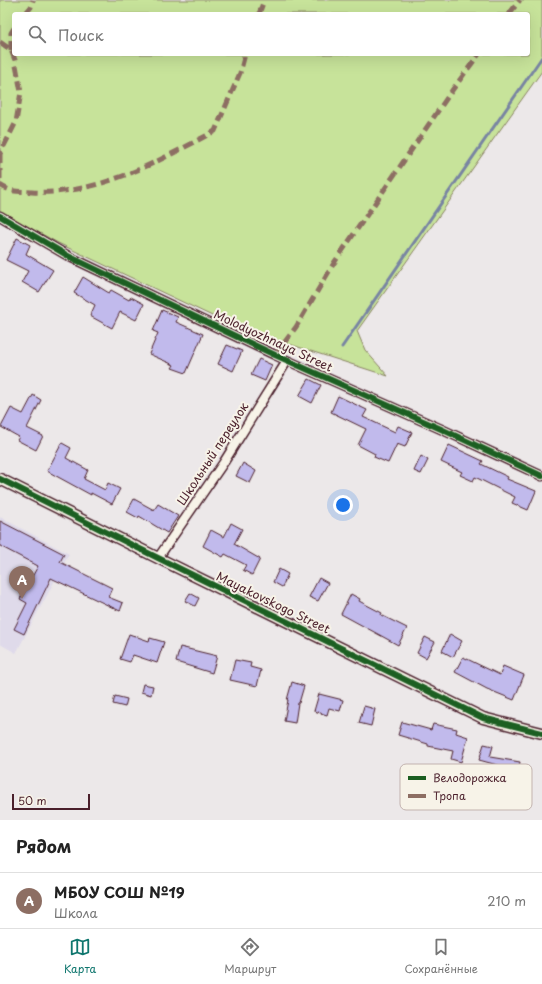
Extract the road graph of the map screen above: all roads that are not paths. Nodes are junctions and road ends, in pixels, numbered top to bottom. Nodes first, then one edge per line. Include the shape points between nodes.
1 (0, 216) edge
2 (287, 361) junction
3 (542, 476) edge
4 (0, 479) edge
5 (158, 558) junction
6 (542, 733) edge

1 - 2 street, Molodyozhnaya Street via 70,257
2 - 3 street, Molodyozhnaya Street
2 - 5 street, Школьный переулок via 224,462
4 - 5 street, Mayakovskogo Street
5 - 6 street, Mayakovskogo Street via 483,718

